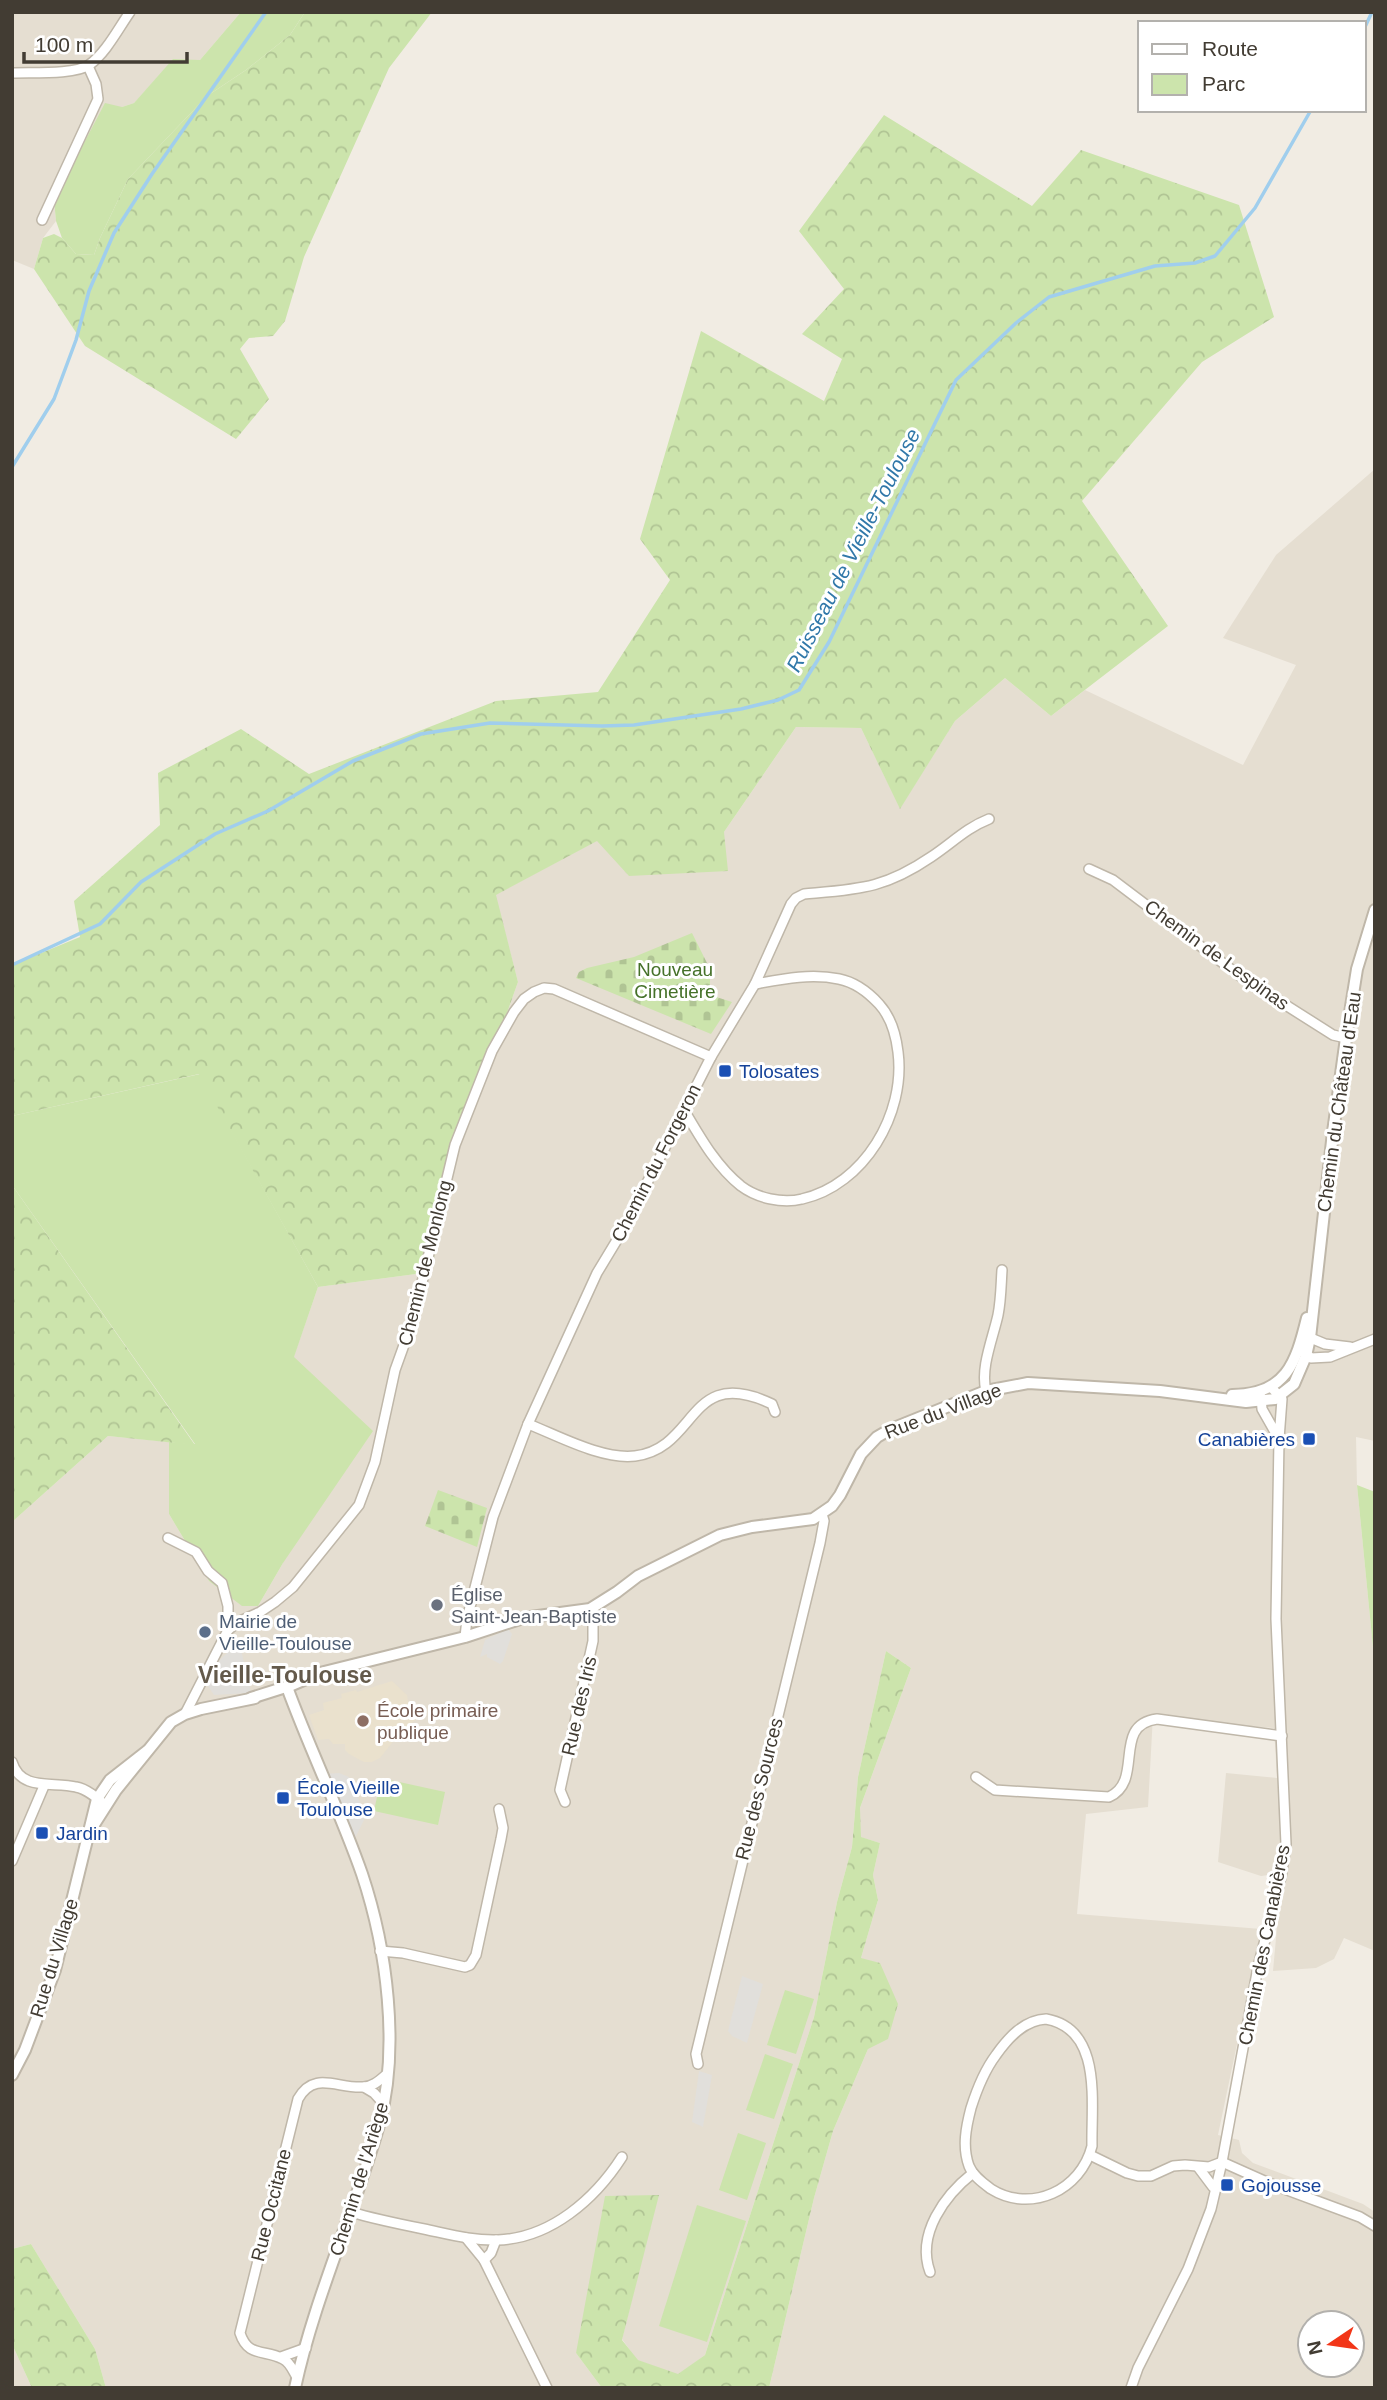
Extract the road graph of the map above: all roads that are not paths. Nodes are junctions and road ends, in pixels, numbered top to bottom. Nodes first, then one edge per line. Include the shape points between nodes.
1 (130, 12) edge
2 (88, 66) junction
3 (12, 73) edge
4 (42, 220) dead end
5 (989, 819) dead end
6 (1088, 869) dead end
7 (1375, 910) edge
8 (755, 984) junction
9 (1346, 1038) junction
10 (711, 1057) junction
11 (684, 1110) junction
12 (1002, 1270) dead end
13 (1375, 1339) edge
14 (1305, 1347) junction
15 (1350, 1347) junction
16 (986, 1391) junction
17 (1268, 1394) junction
18 (775, 1412) dead end
19 (528, 1424) junction
20 (1279, 1439) junction
21 (822, 1514) junction
22 (168, 1538) dead end
23 (590, 1611) junction
24 (228, 1630) junction
25 (465, 1637) junction
26 (288, 1690) junction
27 (185, 1714) junction
28 (1282, 1736) junction
29 (13, 1766) edge
30 (976, 1777) dead end
31 (44, 1786) junction
32 (101, 1802) junction
33 (565, 1802) dead end
34 (499, 1809) dead end
35 (12, 1861) edge
36 (380, 1951) junction
37 (698, 2064) dead end
38 (387, 2074) junction
39 (12, 2075) edge
40 (364, 2087) junction
41 (384, 2104) junction
42 (1090, 2155) junction
43 (622, 2157) dead end
44 (1222, 2162) junction
45 (1198, 2168) junction
46 (973, 2173) junction
47 (1217, 2188) junction
48 (351, 2212) junction
49 (1375, 2226) edge
50 (466, 2238) junction
51 (496, 2240) junction
52 (484, 2260) junction
53 (930, 2272) dead end
54 (306, 2348) junction
55 (281, 2357) junction
56 (296, 2382) edge
57 (547, 2388) edge
58 (1131, 2388) edge

1 - 2 street
2 - 3 street
2 - 4 street via 98,99
5 - 8 street, Chemin du Forgeron via 971,826 889,882 796,898
6 - 9 street, Chemin de Lespinas via 1113,880 1240,976 1333,1035
7 - 9 street, Chemin du Château d'Eau via 1357,969
8 - 10 street, Chemin du Forgeron
8 - 11 street via 820,976 842,979 861,988 885,1011 897,1045 899,1077 892,1111 877,1143 843,1181 812,1197 782,1201 743,1187 717,1162
9 - 14 street, Chemin du Château d'Eau
10 - 11 street, Chemin du Forgeron
10 - 24 street, Chemin de Monlong via 554,989 544,988 524,999 492,1051 455,1145 413,1320 359,1505 293,1587
11 - 19 street, Chemin du Forgeron via 585,1298
12 - 16 street
13 - 15 street
14 - 15 street
14 - 15 street via 1311,1358 1330,1357
14 - 17 street, Chemin du Château d'Eau
16 - 17 street, Rue du Village via 1014,1384 1051,1383 1201,1395
16 - 21 street, Rue du Village via 877,1437 861,1454 840,1495
17 - 20 street, Chemin des Canabières via 1265,1417
17 - 20 street, Chemin des Canabières via 1283,1408
18 - 19 street via 763,1399 726,1393 700,1406 667,1443 638,1456 623,1457
19 - 25 street, Chemin du Forgeron via 494,1517
20 - 28 street, Chemin des Canabières via 1276,1619
21 - 23 street, Rue du Village via 720,1535 638,1576
21 - 37 street, Rue des Sources via 820,1544 696,2054
22 - 24 street via 196,1552 222,1583
23 - 25 street, Rue du Village via 535,1615
23 - 33 street, Rue des Iris via 593,1641 560,1790
24 - 27 street
25 - 26 street, Rue du Village via 333,1671 305,1688
26 - 27 street, Rue du Village
26 - 36 street, Chemin de l'Ariège via 361,1873
27 - 32 street, Rue du Village via 171,1723
28 - 30 street via 1147,1720 1132,1737 1124,1784 1109,1797 995,1790
28 - 44 street, Chemin des Canabières via 1286,1844
29 - 31 street via 26,1780
31 - 32 street via 74,1786
31 - 35 street
32 - 39 street, Rue du Village via 55,1970
34 - 36 street via 501,1839 470,1965
36 - 38 street, Chemin de l'Ariège via 387,1999
38 - 40 street
38 - 41 street, Chemin de l'Ariège
40 - 41 street
40 - 55 street, Rue Occitane via 312,2084 298,2099 240,2333 249,2348
41 - 48 street, Chemin de l'Ariège
42 - 45 street via 1138,2176 1151,2176 1173,2166
42 - 46 street via 1062,2189 1041,2198 1007,2196
42 - 46 street via 1086,2052 1065,2025 1040,2020 1024,2026 1003,2045 976,2089 965,2145
43 - 51 street via 603,2183 568,2215 521,2237
44 - 45 street
44 - 47 street, Chemin des Canabières
44 - 49 street
45 - 47 street
46 - 53 street via 948,2196 934,2220 927,2245
47 - 58 street, Chemin des Canabières via 1188,2269
48 - 50 street
48 - 54 street, Chemin de l'Ariège
50 - 51 street
50 - 52 street
51 - 52 street
52 - 57 street
54 - 55 street
54 - 56 street, Chemin de l'Ariège
55 - 56 street

